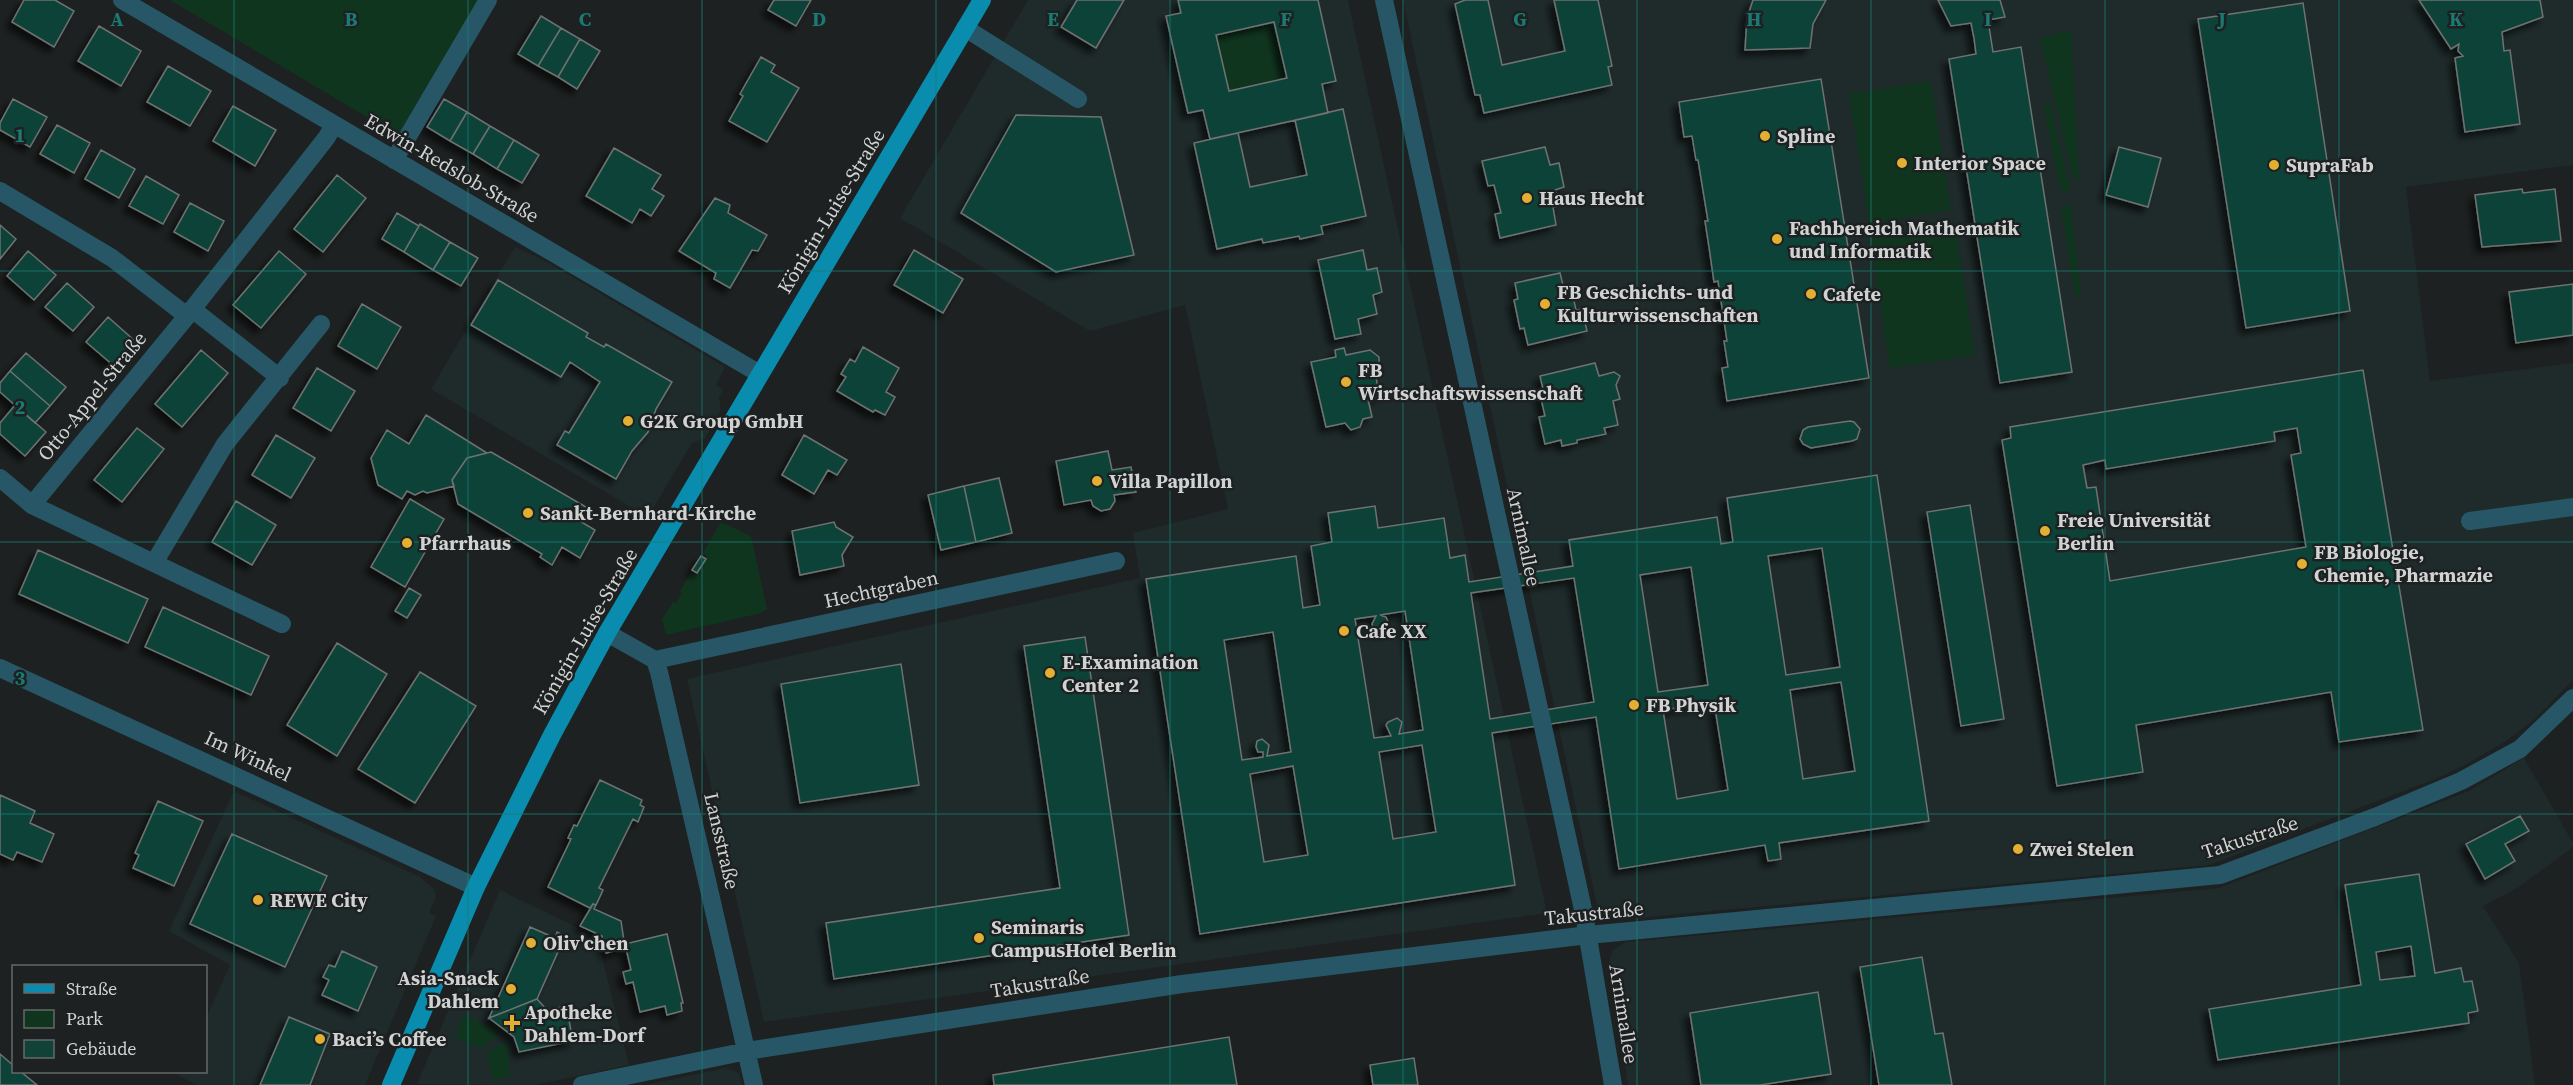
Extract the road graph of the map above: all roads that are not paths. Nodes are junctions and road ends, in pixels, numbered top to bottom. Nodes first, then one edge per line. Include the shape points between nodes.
1 (122, 0) edge
2 (488, 0) edge
3 (982, 0) edge
4 (1384, 0) edge
5 (965, 28) junction
6 (1078, 99) dead end
7 (333, 126) junction
8 (394, 160) junction
9 (0, 191) edge
10 (190, 312) junction
11 (321, 324) dead end
12 (760, 374) junction
13 (280, 378) junction
14 (0, 478) edge
15 (32, 505) junction
16 (2573, 507) edge
17 (2470, 522) dead end
18 (1116, 561) dead end
19 (154, 563) junction
20 (282, 624) dead end
21 (607, 633) junction
22 (655, 660) junction
23 (0, 668) edge
24 (2573, 698) edge
25 (476, 887) junction
26 (1588, 935) junction
27 (747, 1051) junction
28 (391, 1085) edge
29 (582, 1085) edge
30 (754, 1085) edge
31 (1613, 1085) edge

1 - 7 street, Edwin-Redslob-Straße
2 - 8 street
3 - 5 main road, Königin-Luise-Straße
4 - 26 street, Arnimallee
5 - 6 street
5 - 12 main road, Königin-Luise-Straße
7 - 8 street, Edwin-Redslob-Straße
7 - 10 street, Otto-Appel-Straße
8 - 12 street, Edwin-Redslob-Straße
9 - 10 street via 112,258
10 - 13 street
10 - 15 street, Otto-Appel-Straße
11 - 13 street
12 - 21 main road, Königin-Luise-Straße
13 - 19 street via 225,444
14 - 15 street
15 - 19 street
16 - 17 street
18 - 22 street, Hechtgraben
19 - 20 street
21 - 22 street
21 - 25 main road, Königin-Luise-Straße
22 - 27 street, Lansstraße
23 - 25 street, Im Winkel
24 - 26 street, Takustraße via 2520,749 2461,781 2220,875
25 - 28 main road, Königin-Luise-Straße
26 - 27 street, Takustraße via 1182,984
26 - 31 street, Arnimallee
27 - 29 street, Takustraße
27 - 30 street, Lansstraße

